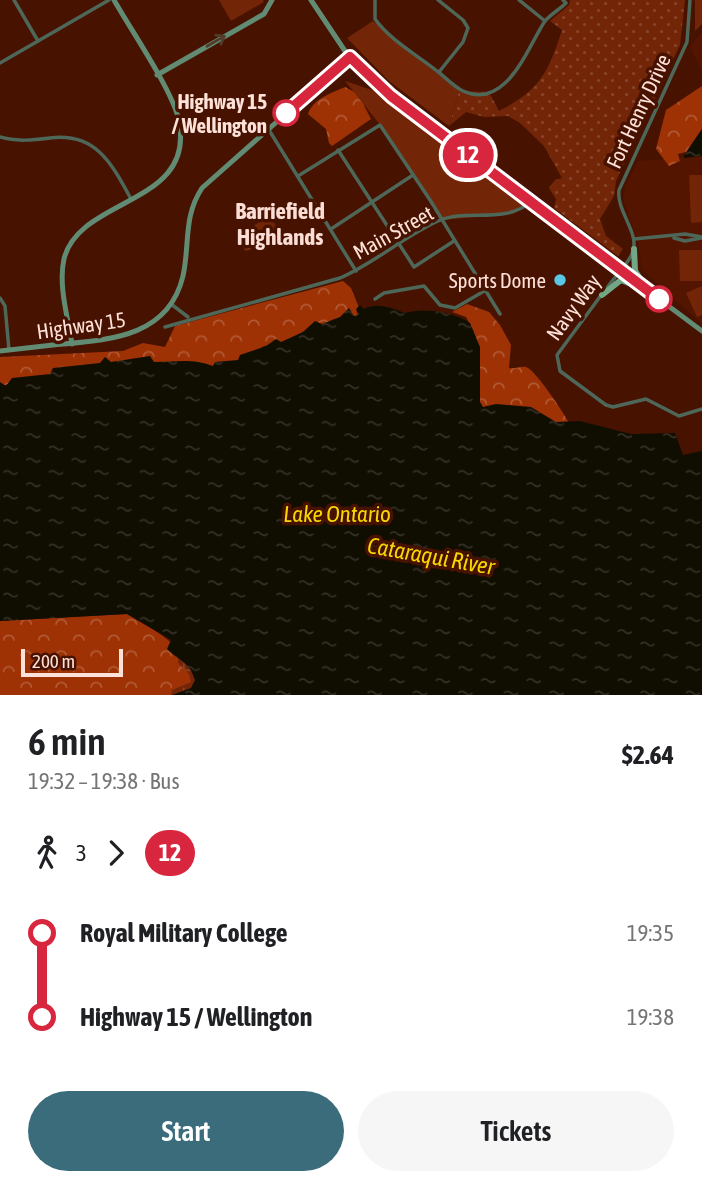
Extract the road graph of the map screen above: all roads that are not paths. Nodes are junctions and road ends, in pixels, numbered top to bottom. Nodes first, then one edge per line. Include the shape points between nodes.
1 (14, 0) edge
2 (112, 0) edge
3 (272, 0) edge
4 (311, 0) edge
5 (375, 0) edge
6 (438, 0) edge
7 (519, 0) edge
8 (690, 0) edge
9 (564, 2) edge
10 (545, 22) junction
11 (38, 41) junction
12 (350, 57) junction
13 (0, 63) edge
14 (439, 72) junction
15 (157, 75) junction
16 (268, 129) junction
17 (0, 137) edge
18 (337, 150) junction
19 (413, 175) junction
20 (298, 176) junction
21 (132, 201) junction
22 (372, 202) junction
23 (531, 202) junction
24 (440, 220) junction
25 (331, 229) junction
26 (702, 238) edge
27 (634, 239) junction
28 (454, 242) junction
29 (400, 245) junction
30 (634, 249) junction
31 (620, 270) junction
32 (356, 271) junction
33 (645, 288) junction
34 (486, 290) junction
35 (602, 295) junction
36 (0, 298) edge
37 (375, 299) dead end
38 (171, 304) junction
39 (500, 314) dead end
40 (190, 318) junction
41 (0, 326) edge
42 (7, 327) junction
43 (164, 327) dead end
44 (702, 331) edge
45 (72, 344) junction
46 (9, 350) junction
47 (0, 351) edge
48 (702, 409) edge

1 - 11 street
2 - 11 street
2 - 15 main road
15 -> 3 main road via 264,14
4 - 12 main road
5 - 14 street via 378,22
6 - 14 street via 468,28 463,42
7 - 10 street
8 - 27 street, Fort Henry Drive via 687,42 619,190 619,205
9 - 10 street
10 - 14 street via 527,57 489,93 464,91
11 - 13 street
12 - 16 main road, Highway 15
12 - 23 main road via 391,96
15 - 21 main road via 178,118 178,149 161,180
16 - 20 street
16 - 38 main road, Highway 15 via 208,182 195,200 186,227 183,274
17 - 21 street via 85,141 109,159
18 - 19 street via 376,124
18 - 20 street
18 - 22 street
19 - 22 street
19 - 24 street
20 - 25 street
21 - 45 main road via 83,228 68,246 62,273
22 - 25 street
22 - 29 street
23 - 24 street, Main Street via 513,214
23 - 31 main road
24 - 28 street
24 - 29 street, Main Street
25 - 32 street
26 - 27 street via 690,234
27 - 30 street, Fort Henry Drive
28 - 29 street via 414,267
28 - 34 street
29 - 32 street, Main Street
30 - 31 street
30 - 33 main road via 635,271
31 - 33 main road
31 - 35 street, Navy Way
32 - 40 street, Main Street
33 - 35 main road via 621,280
33 - 44 main road
34 - 37 street via 455,308 440,305 424,286
34 - 39 street
35 - 48 street, Navy Way via 557,355 560,371 613,407 646,398 680,416
36 - 42 street
38 - 40 street
38 - 45 main road, Highway 15 via 152,325 130,335
40 - 43 street, Main Street
41 - 42 street
42 - 46 street
45 - 46 main road, Highway 15
46 - 47 main road, Highway 15

